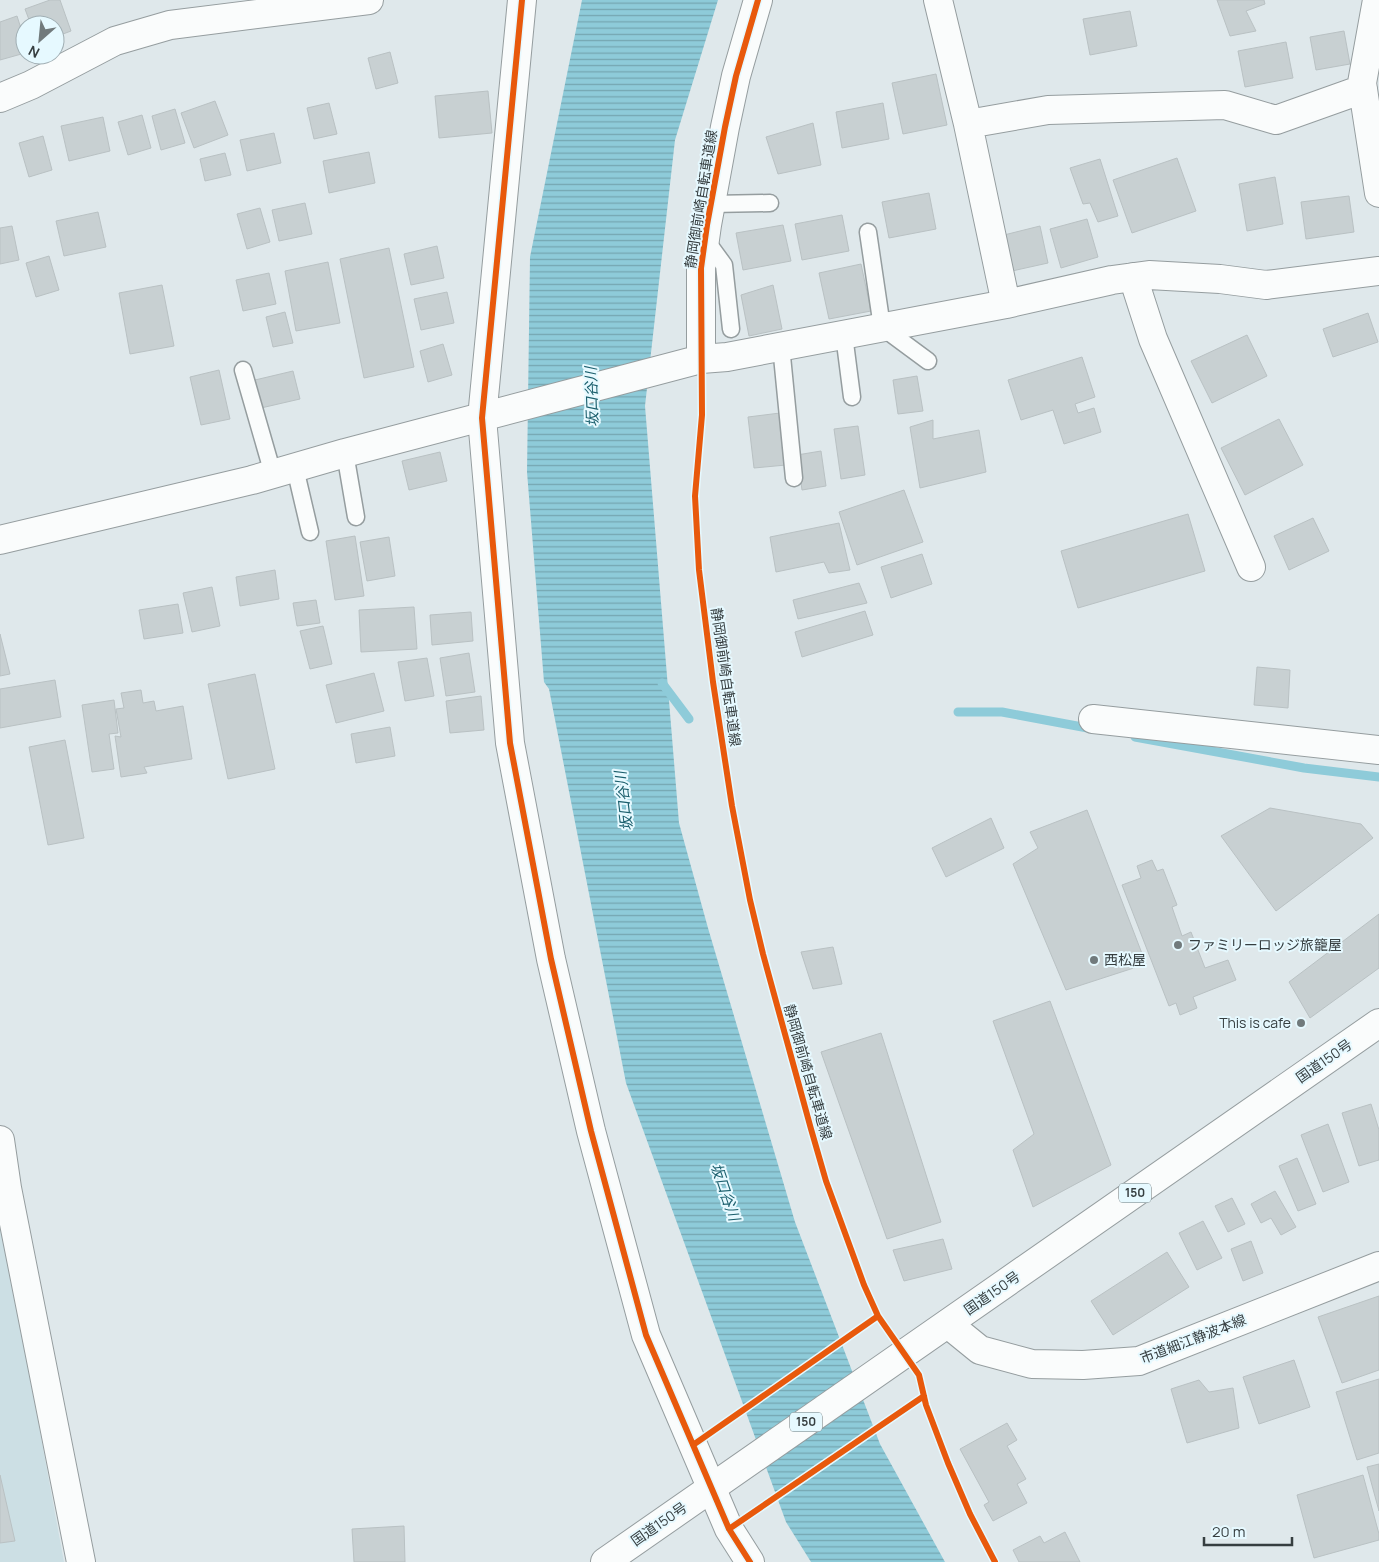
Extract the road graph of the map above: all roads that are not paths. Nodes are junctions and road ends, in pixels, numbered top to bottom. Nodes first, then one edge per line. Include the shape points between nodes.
1 (369, 0) edge
2 (522, 0) edge
3 (758, 0) edge
4 (938, 0) edge
5 (1377, 3) edge
6 (1363, 89) junction
7 (0, 98) edge
8 (968, 124) junction
9 (1379, 192) edge
10 (770, 203) dead end
11 (711, 204) junction
12 (868, 232) dead end
13 (705, 239) junction
14 (1379, 271) edge
15 (1132, 277) junction
16 (1006, 304) junction
17 (882, 327) junction
18 (731, 329) dead end
19 (844, 335) junction
20 (781, 346) junction
21 (702, 359) junction
22 (928, 361) dead end
23 (243, 370) dead end
24 (852, 398) dead end
25 (491, 415) junction
26 (345, 453) junction
27 (284, 471) junction
28 (794, 478) dead end
29 (356, 517) dead end
30 (310, 532) dead end
31 (0, 540) edge
32 (1251, 567) dead end
33 (1093, 719) dead end
34 (1379, 750) edge
35 (1379, 1023) edge
36 (0, 1140) edge
37 (1379, 1266) edge
38 (948, 1324) junction
39 (716, 1484) junction
40 (616, 1558) edge
41 (81, 1562) edge
42 (750, 1562) edge

1 - 7 main road via 170,25 115,41
2 - 25 main road
3 - 11 main road, 静岡御前崎自転車道線 via 736,76
4 - 8 main road
5 - 6 main road
6 - 8 main road via 1276,120 1225,105 1048,110
6 - 9 main road
8 - 16 main road
10 - 11 lane
11 - 13 main road, 静岡御前崎自転車道線
12 - 17 lane
13 - 18 lane via 724,265
13 - 21 main road, 静岡御前崎自転車道線 via 700,296
14 - 15 main road via 1266,284 1212,278
15 - 16 main road
15 - 32 main road via 1153,339
16 - 17 main road
17 - 19 main road
17 - 22 lane
19 - 20 main road
19 - 24 lane
20 - 21 main road
20 - 28 lane
21 - 25 main road
23 - 27 lane
25 - 26 main road
25 - 39 main road via 510,743 551,959 591,1131 646,1335
26 - 27 main road
26 - 29 lane
27 - 30 lane
27 - 31 main road
33 - 34 main road
35 - 38 main road, 国道150号 / 150
36 - 41 main road
37 - 38 main road, 市道細江静波本線 via 1139,1361 1032,1364 980,1350
38 - 39 main road, 国道150号 / 150
39 - 40 main road, 国道150号 / 150
39 - 42 main road via 729,1529

